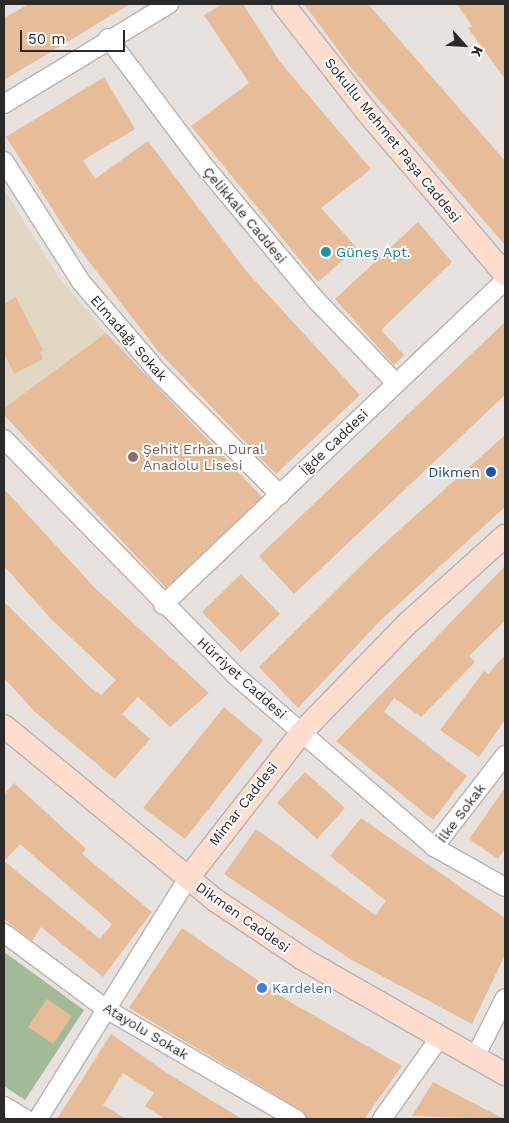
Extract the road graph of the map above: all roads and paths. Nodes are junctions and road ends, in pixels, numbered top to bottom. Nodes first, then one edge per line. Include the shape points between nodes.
1 (169, 4) edge
2 (282, 4) edge
3 (108, 38) junction
4 (4, 104) edge
5 (4, 162) edge
6 (505, 274) edge
7 (505, 281) edge
8 (396, 382) junction
9 (4, 439) edge
10 (280, 495) junction
11 (505, 536) edge
12 (163, 605) junction
13 (4, 726) edge
14 (302, 732) junction
15 (505, 755) edge
16 (434, 847) junction
17 (188, 878) junction
18 (505, 887) edge
19 (4, 933) edge
20 (505, 998) edge
21 (106, 1009) junction
22 (440, 1037) junction
23 (475, 1057) junction
24 (505, 1074) edge
25 (4, 1106) edge
26 (26, 1119) edge
27 (38, 1119) edge
28 (296, 1119) edge
29 (382, 1119) edge

1 - 3 street
2 - 6 main road, Sokullu Mehmet Paşa Caddesi via 367,112
3 - 4 street
3 - 8 street, Çelikkale Caddesi via 205,167 304,286
5 - 10 street, Elmadağı Sokak via 81,282 174,390
7 - 8 street, İğde Caddesi
8 - 10 street, İğde Caddesi
9 - 12 street, Hürriyet Caddesi
10 - 12 street, İğde Caddesi
11 - 14 main road, Mimar Caddesi via 409,622
12 - 14 street, Hürriyet Caddesi
13 - 17 main road, Dikmen Caddesi
14 - 16 street, Hürriyet Caddesi
14 - 17 main road, Mimar Caddesi
15 - 16 street, İlke Sokak
16 - 18 street, Hürriyet Caddesi
17 - 21 street, Mimar Caddesi
17 - 22 main road, Dikmen Caddesi via 303,959
19 - 21 street, Atayolu Sokak
20 - 23 street
21 - 27 street, Mimar Caddesi
21 - 28 street, Atayolu Sokak
22 - 23 main road, Dikmen Caddesi
22 - 29 street
23 - 24 main road, Dikmen Caddesi
25 - 26 street

